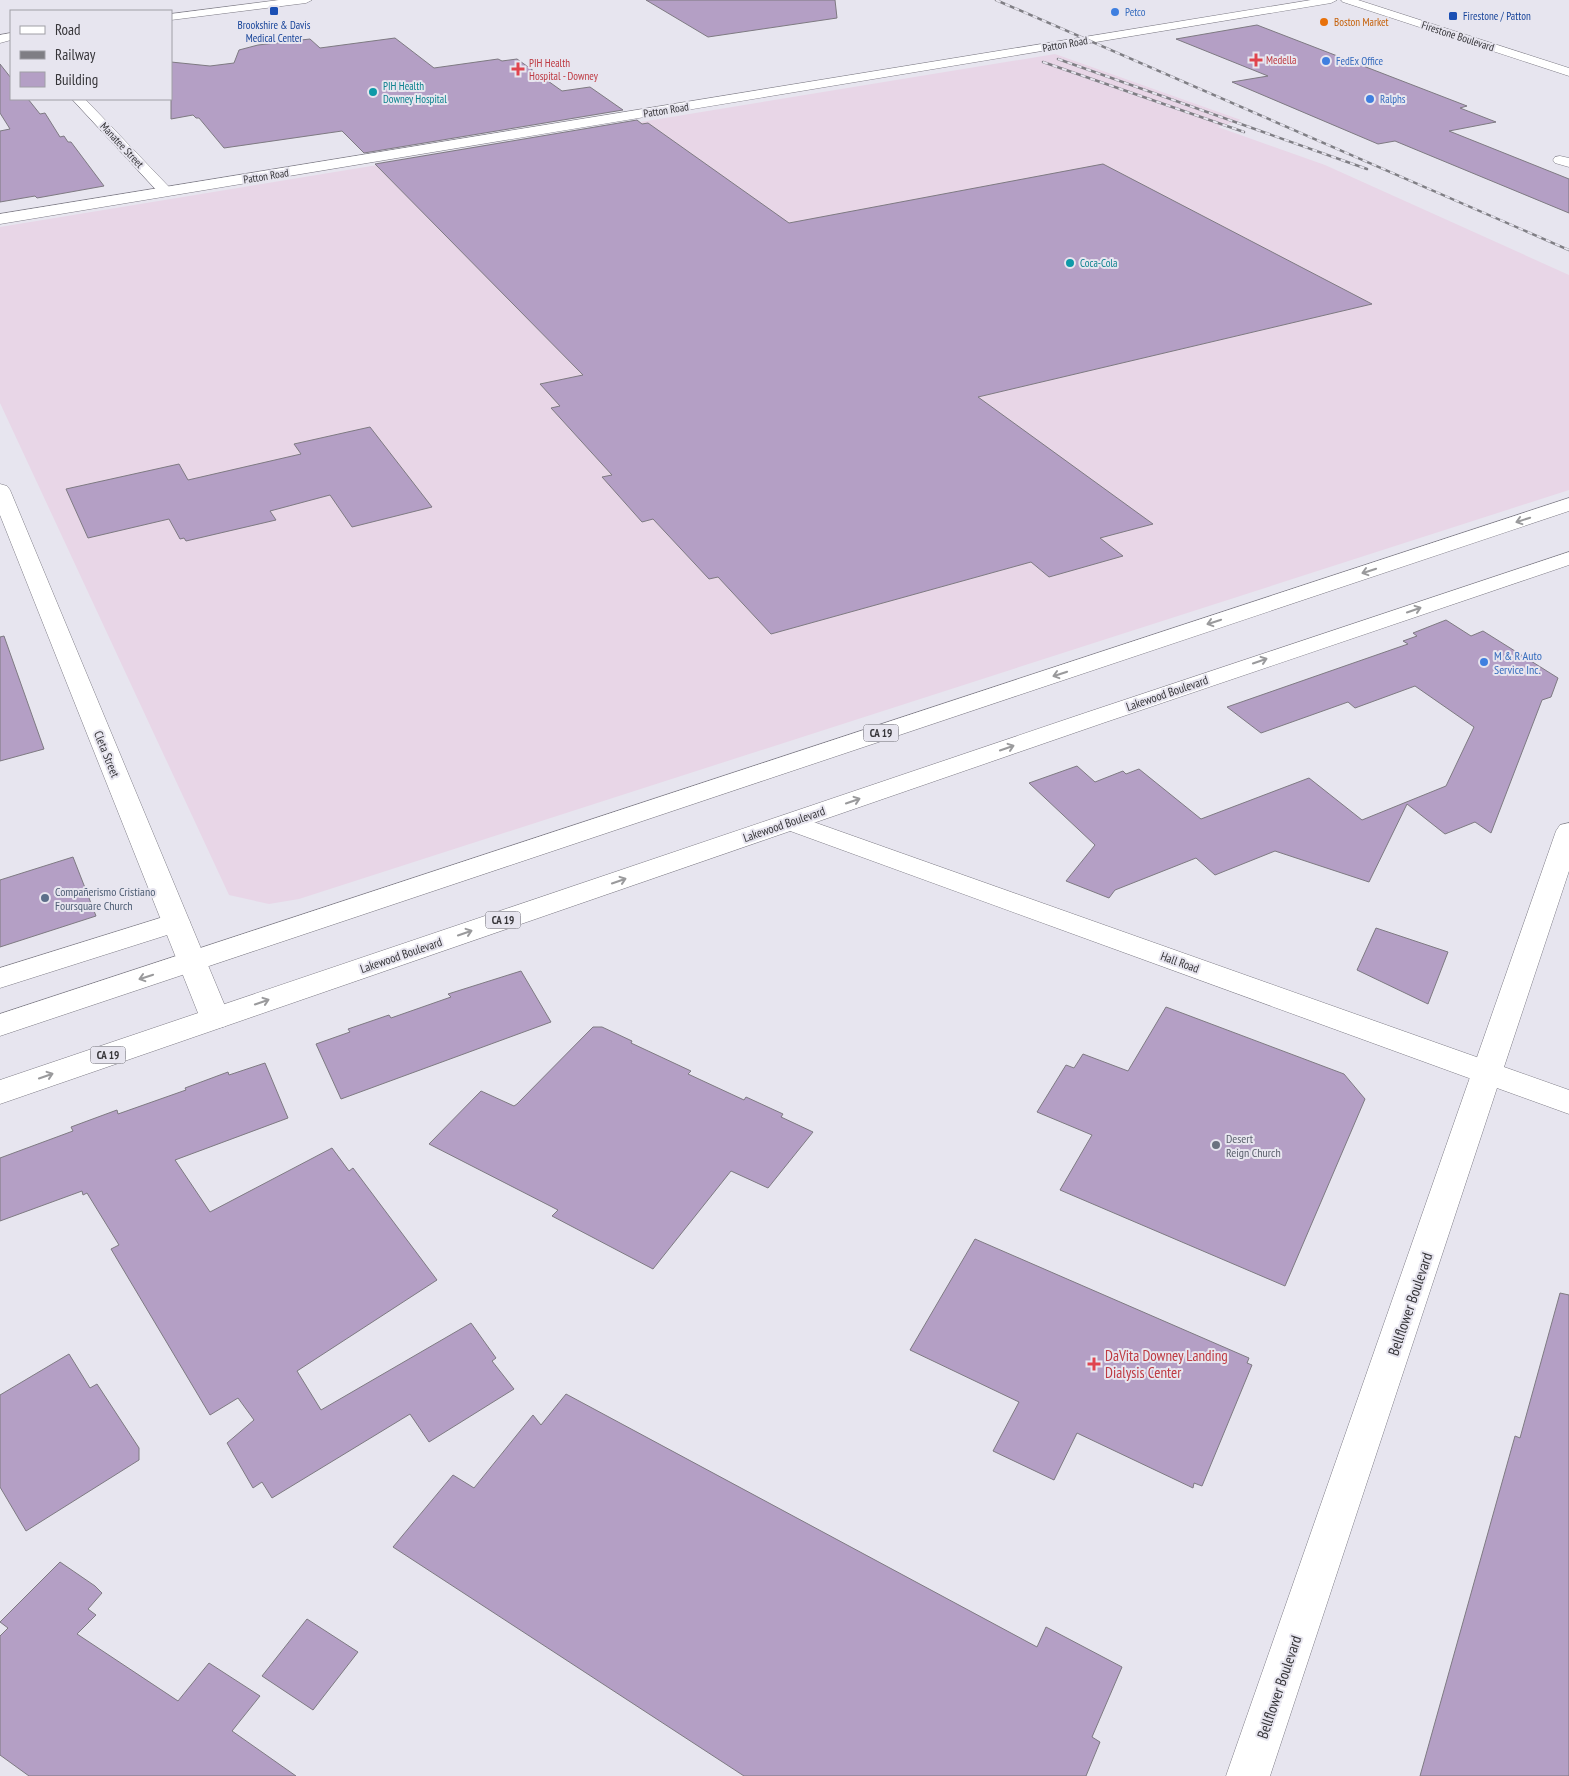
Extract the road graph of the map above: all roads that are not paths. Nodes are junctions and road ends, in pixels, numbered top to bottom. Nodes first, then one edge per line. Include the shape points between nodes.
1 (306, 0) edge
2 (1331, 0) edge
3 (1347, 0) edge
4 (1378, 0) edge
5 (172, 17) edge
6 (1529, 53) junction
7 (1569, 60) edge
8 (1569, 66) edge
9 (1569, 72) edge
10 (79, 100) edge
11 (166, 192) junction
12 (0, 219) edge
13 (0, 490) edge
14 (1569, 504) edge
15 (1569, 558) edge
16 (790, 822) junction
17 (1569, 831) edge
18 (176, 922) junction
19 (192, 962) junction
20 (0, 978) edge
21 (216, 1018) junction
22 (0, 1025) edge
23 (1488, 1073) junction
24 (0, 1092) edge
25 (1569, 1102) edge
26 (1248, 1776) edge

1 - 5 main road
2 - 11 main road, Patton Road
3 - 6 main road, Firestone Boulevard via 1430,27 1459,32
4 - 6 main road, Firestone Boulevard
6 - 7 main road, Firestone Boulevard
6 - 8 main road
6 - 9 main road, Firestone Boulevard
10 - 11 main road, Manatee Street
11 - 12 main road, Patton Road
13 - 18 main road, Cleta Street
14 -> 19 main road, CA 19
16 -> 15 main road, Lakewood Boulevard
21 -> 16 main road, Lakewood Boulevard / CA 19
16 - 23 main road, Hall Road
17 - 23 main road, Bellflower Boulevard
18 - 19 main road, Cleta Street
18 - 20 main road
19 - 21 main road, Cleta Street
19 -> 22 main road, CA 19
24 -> 21 main road, Lakewood Boulevard / CA 19
23 - 25 main road, Hall Road
23 - 26 main road, Bellflower Boulevard

